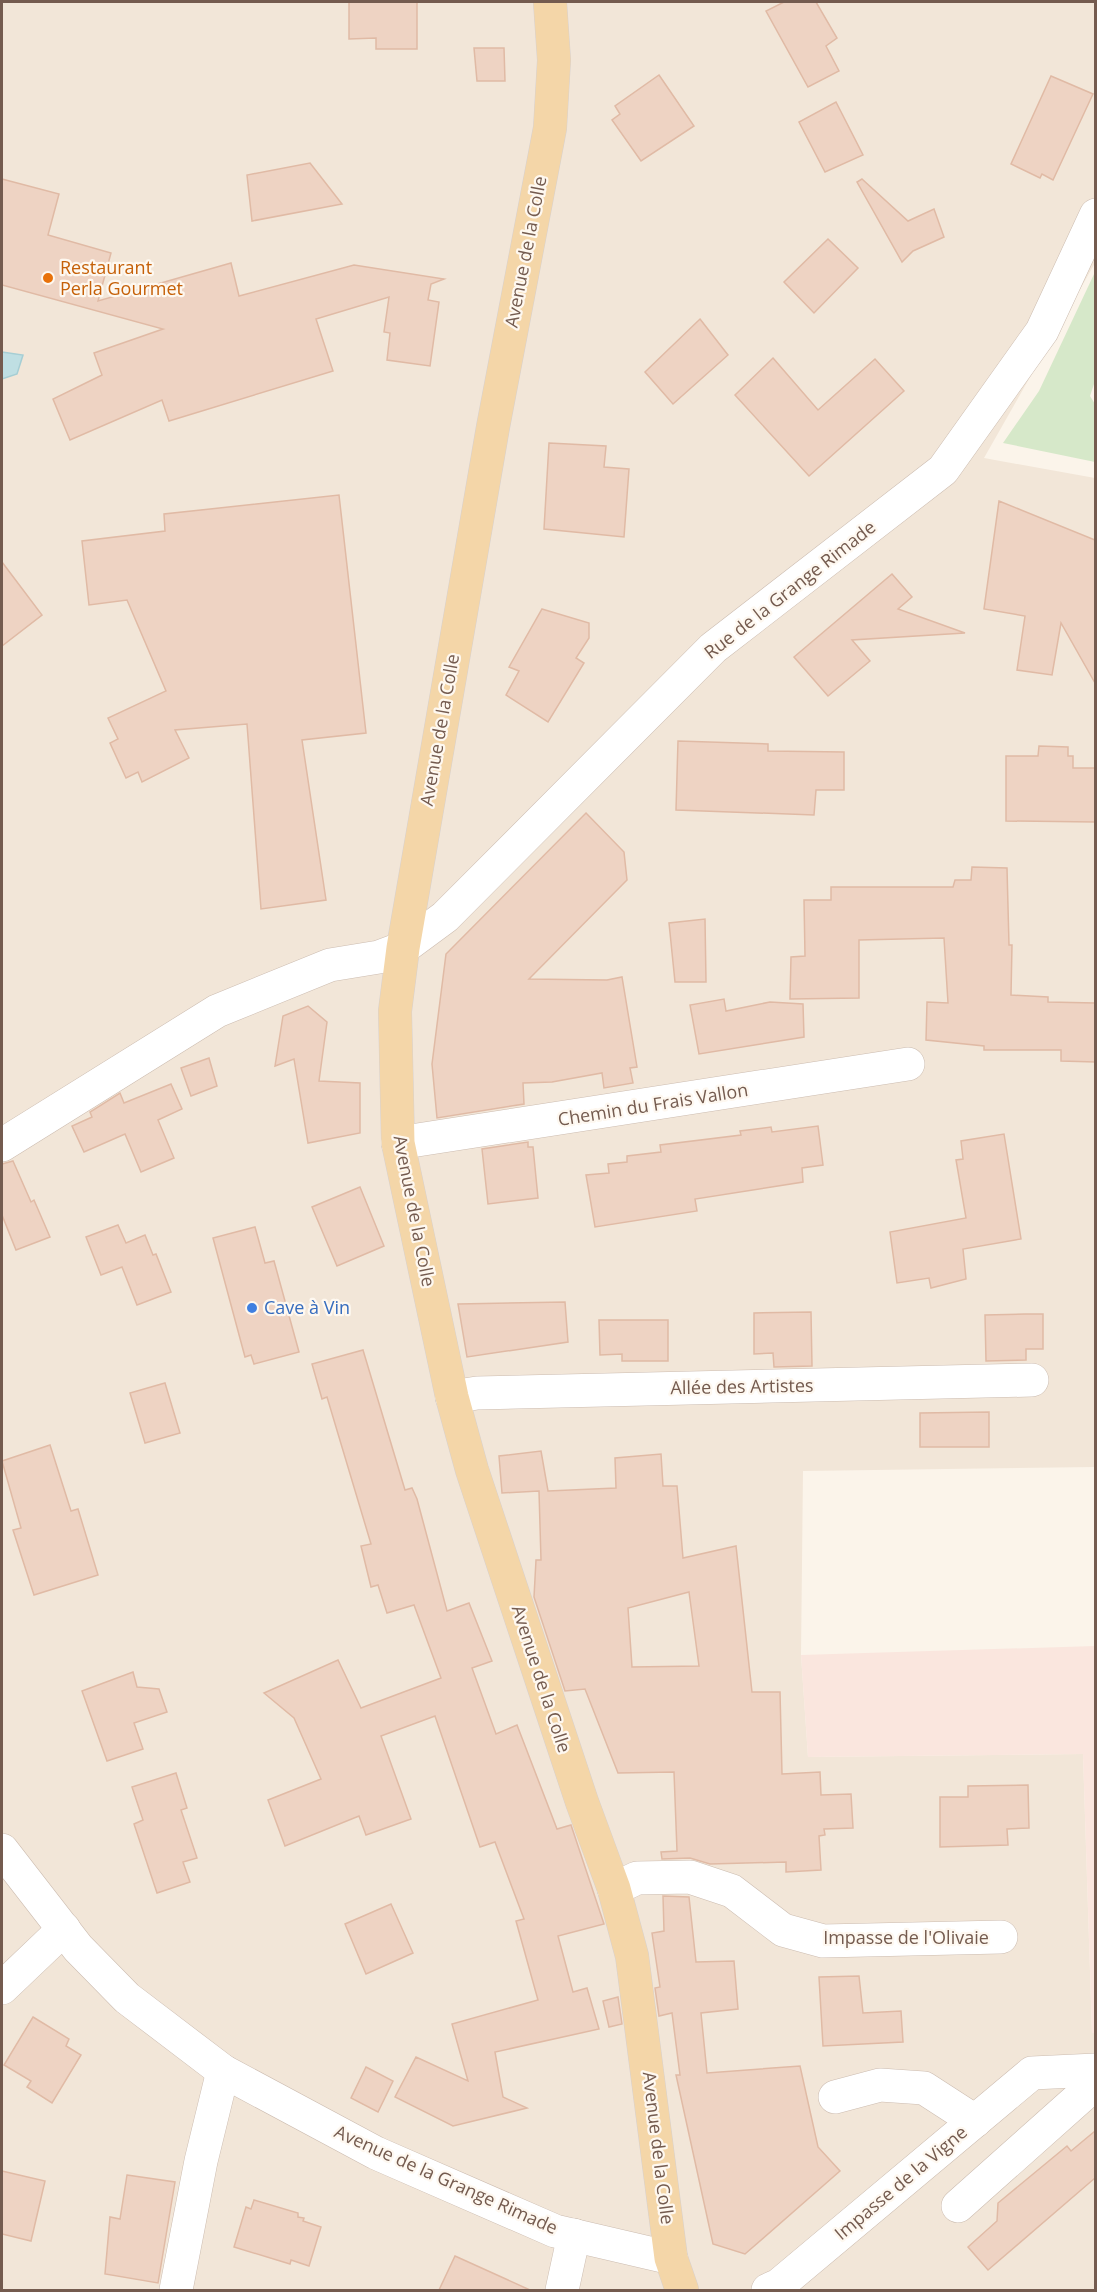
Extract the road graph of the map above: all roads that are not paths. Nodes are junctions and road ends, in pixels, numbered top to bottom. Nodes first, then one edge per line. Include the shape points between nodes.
1 (550, 2) edge
2 (1095, 215) edge
3 (403, 948) junction
4 (908, 1064) dead end
5 (398, 1143) junction
6 (2, 1145) edge
7 (1032, 1380) dead end
8 (453, 1397) junction
9 (2, 1850) edge
10 (614, 1889) junction
11 (64, 1929) junction
12 (1001, 1937) dead end
13 (2, 1988) edge
14 (1095, 2070) edge
15 (223, 2071) junction
16 (1095, 2083) edge
17 (835, 2097) dead end
18 (975, 2121) junction
19 (958, 2206) dead end
20 (574, 2235) junction
21 (671, 2258) junction
22 (176, 2290) edge
23 (562, 2290) edge
24 (682, 2290) edge
25 (768, 2290) edge

1 - 3 main road, Avenue de la Colle via 554,60 550,128 491,439
2 - 3 street, Rue de la Grange Rimade via 1042,331 943,470 713,648 445,917
3 - 5 main road, Avenue de la Colle via 395,1011
3 - 6 street, Rue de la Grange Rimade via 380,957 330,965 217,1011
4 - 5 street, Chemin du Frais Vallon
5 - 8 main road, Avenue de la Colle
7 - 8 street, Allée des Artistes via 477,1393
8 - 10 main road, Avenue de la Colle via 472,1470
9 - 11 street, Avenue de la Grange Rimade
10 - 12 street, Impasse de l'Olivaie via 637,1878 690,1877 732,1891 783,1930 823,1941
10 - 21 main road, Avenue de la Colle via 632,1956
11 - 13 street
11 - 15 street, Avenue de la Grange Rimade via 126,1998
14 - 18 street, Impasse de la Vigne via 1032,2073
15 - 20 street, Avenue de la Grange Rimade via 376,2153 555,2231
15 - 22 street
16 - 19 street
17 - 18 street via 880,2085 924,2088
18 - 25 street, Impasse de la Vigne via 779,2285
20 - 21 street, Avenue de la Grange Rimade
20 - 23 street
21 - 24 main road, Avenue de la Colle

